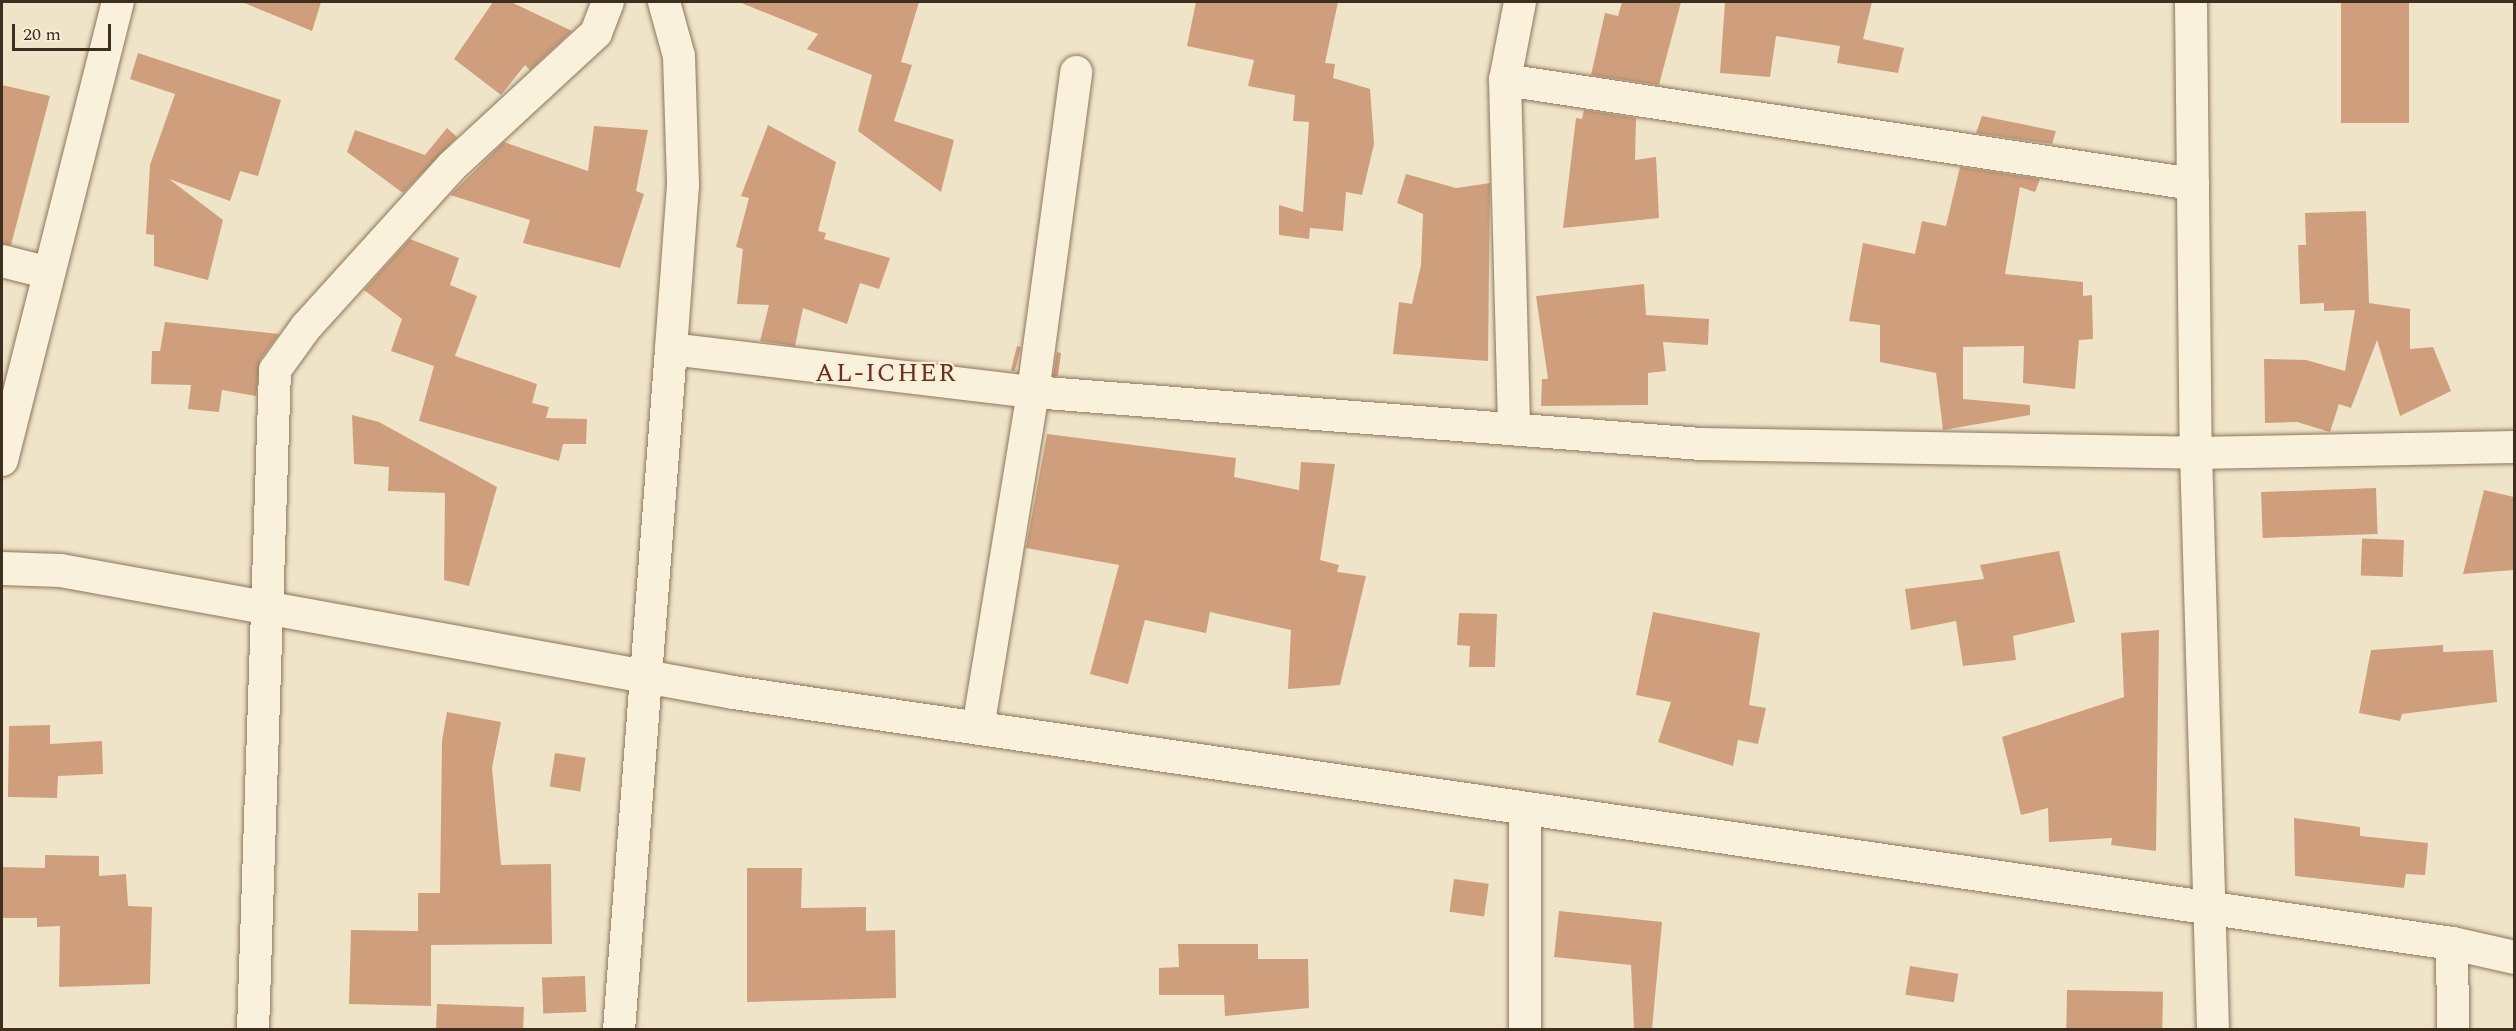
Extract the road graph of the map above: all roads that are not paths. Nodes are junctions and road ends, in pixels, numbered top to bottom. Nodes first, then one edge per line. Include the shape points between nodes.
1 (118, 2) edge
2 (608, 2) edge
3 (664, 2) edge
4 (1520, 2) edge
5 (2191, 2) edge
6 (1076, 72) dead end
7 (1505, 80) junction
8 (2193, 184) junction
9 (2, 261) edge
10 (45, 272) junction
11 (671, 349) junction
12 (1033, 392) junction
13 (1514, 426) junction
14 (2514, 447) edge
15 (2196, 453) junction
16 (2, 460) edge
17 (2, 567) edge
18 (268, 611) junction
19 (644, 675) junction
20 (978, 728) junction
21 (1525, 809) junction
22 (2212, 909) junction
23 (2452, 943) junction
24 (2514, 957) edge
25 (253, 1029) edge
26 (619, 1029) edge
27 (1525, 1029) edge
28 (2213, 1029) edge
29 (2452, 1029) edge

1 - 10 street
2 - 18 street via 596,33 452,166 283,356 275,370
3 - 11 street via 679,56 682,185
4 - 7 street
5 - 8 street
6 - 12 street
7 - 8 street
7 - 13 street
8 - 15 street
9 - 10 street
10 - 16 street
11 - 12 street
11 - 19 street
12 - 13 street
12 - 20 street
13 - 15 street via 1701,444
14 - 15 street
15 - 22 street
17 - 18 street via 60,570
18 - 19 street
18 - 25 street
19 - 20 street
19 - 26 street
20 - 21 street
21 - 22 street
21 - 27 street
22 - 23 street
22 - 28 street
23 - 24 street
23 - 29 street

